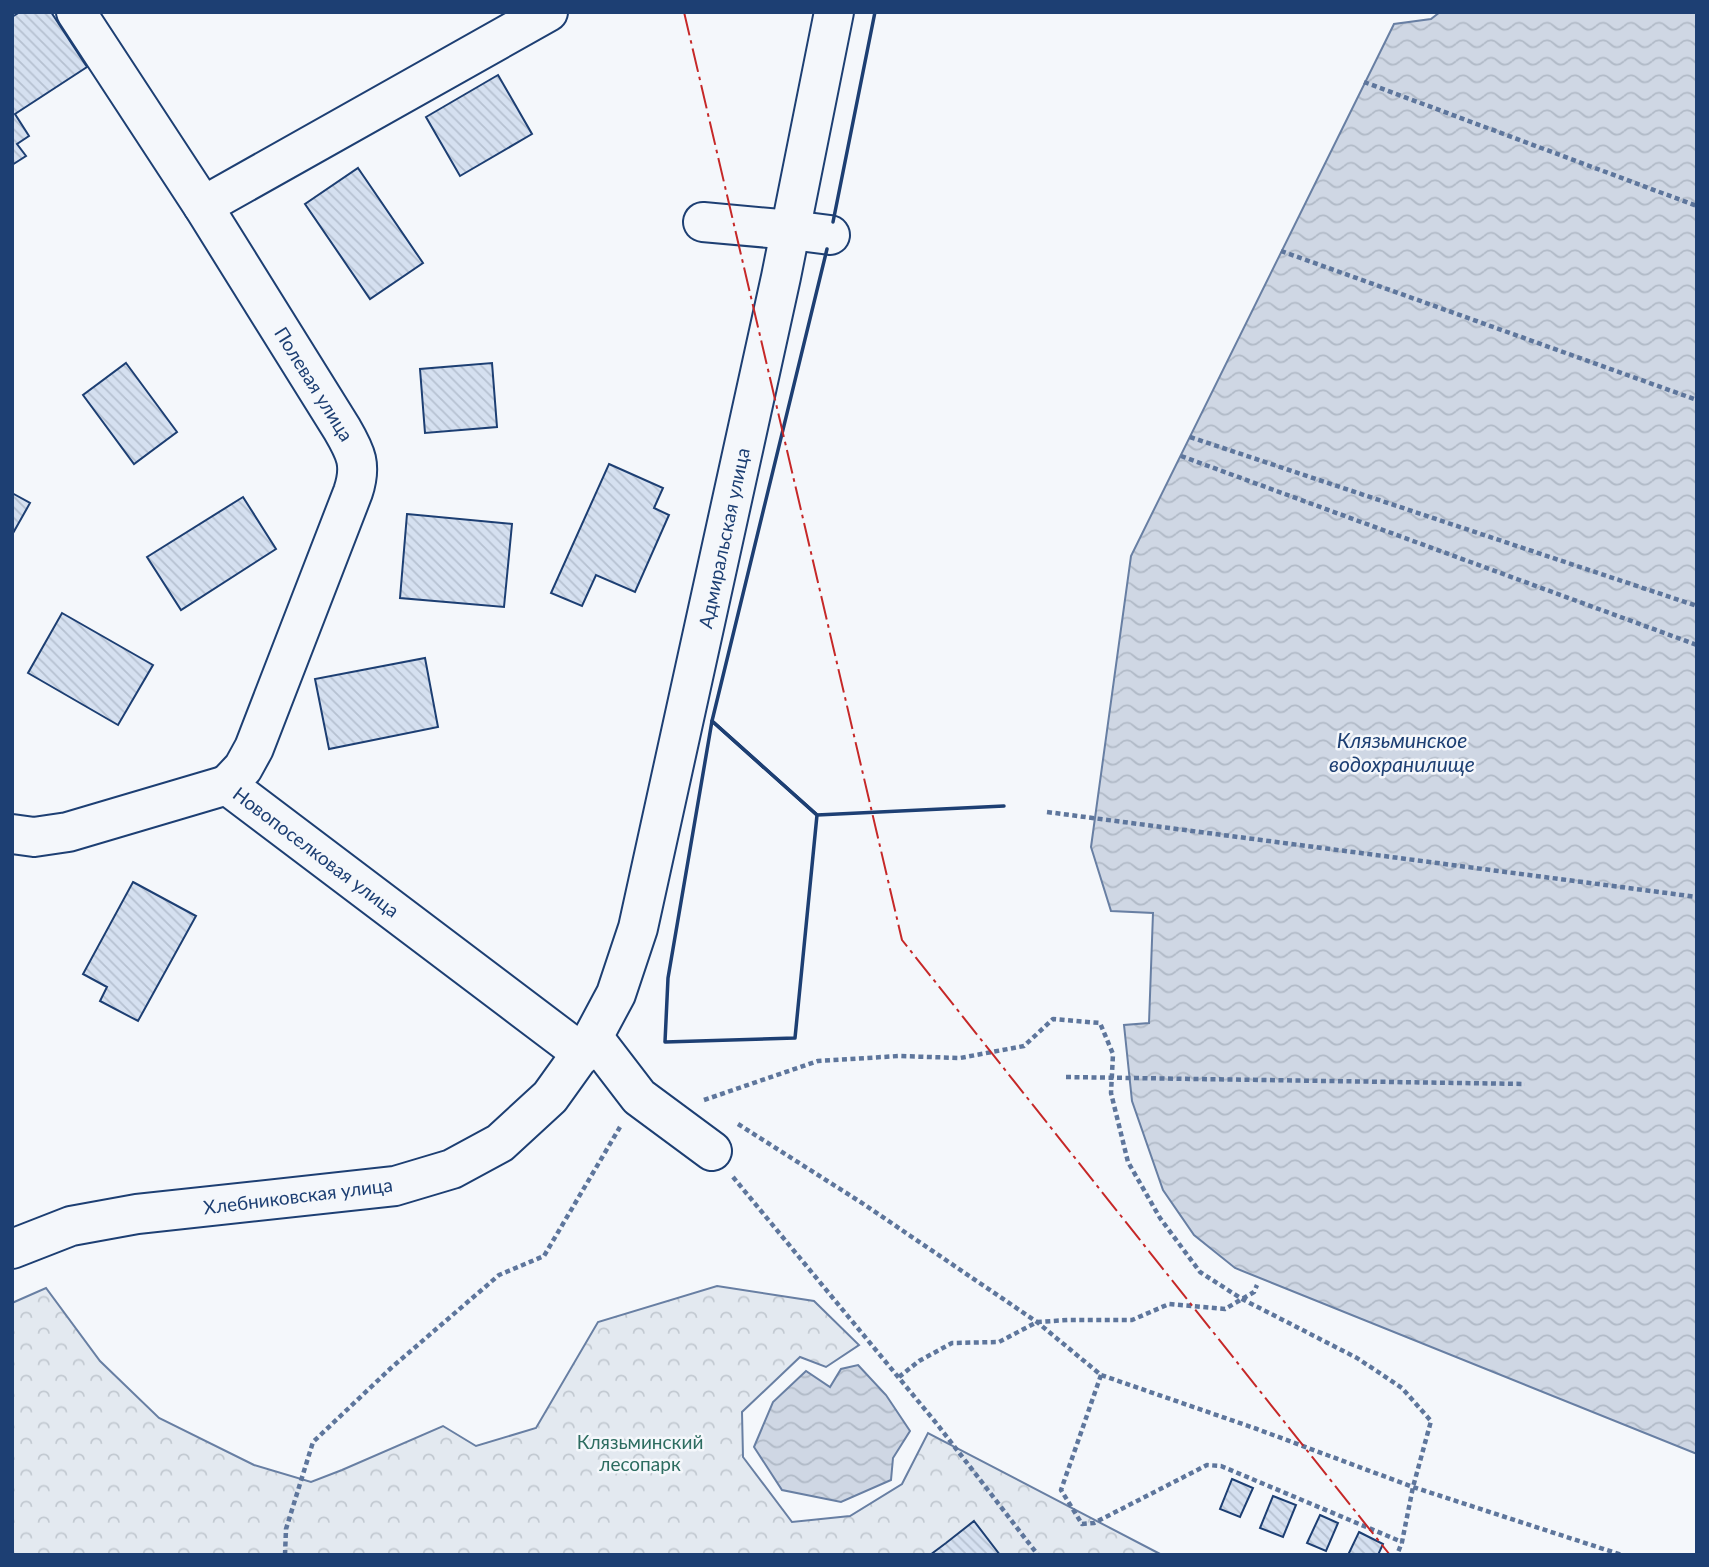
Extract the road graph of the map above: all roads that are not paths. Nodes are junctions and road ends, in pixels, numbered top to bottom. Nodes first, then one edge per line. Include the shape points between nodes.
1 (76, 12) edge
2 (548, 12) edge
3 (834, 12) edge
4 (203, 206) junction
5 (703, 222) dead end
6 (791, 230) junction
7 (830, 235) dead end
8 (227, 785) junction
9 (12, 834) edge
10 (588, 1045) junction
11 (723, 1137) road end
12 (12, 1249) edge

1 - 4 street, Полевая улица
2 - 4 street
3 - 6 street, Адмиральская улица
4 - 8 street, Полевая улица via 358,460 353,492 254,748
5 - 6 street
6 - 7 street
6 - 10 street, Адмиральская улица via 638,928 616,994
8 - 9 street, Новопоселковая улица via 68,832 34,837
8 - 10 street, Новопоселковая улица
10 - 11 street, Новопоселковая улица via 639,1097
10 - 12 street, Хлебниковская улица via 550,1097 500,1143 453,1169 395,1186 123,1216 71,1226

